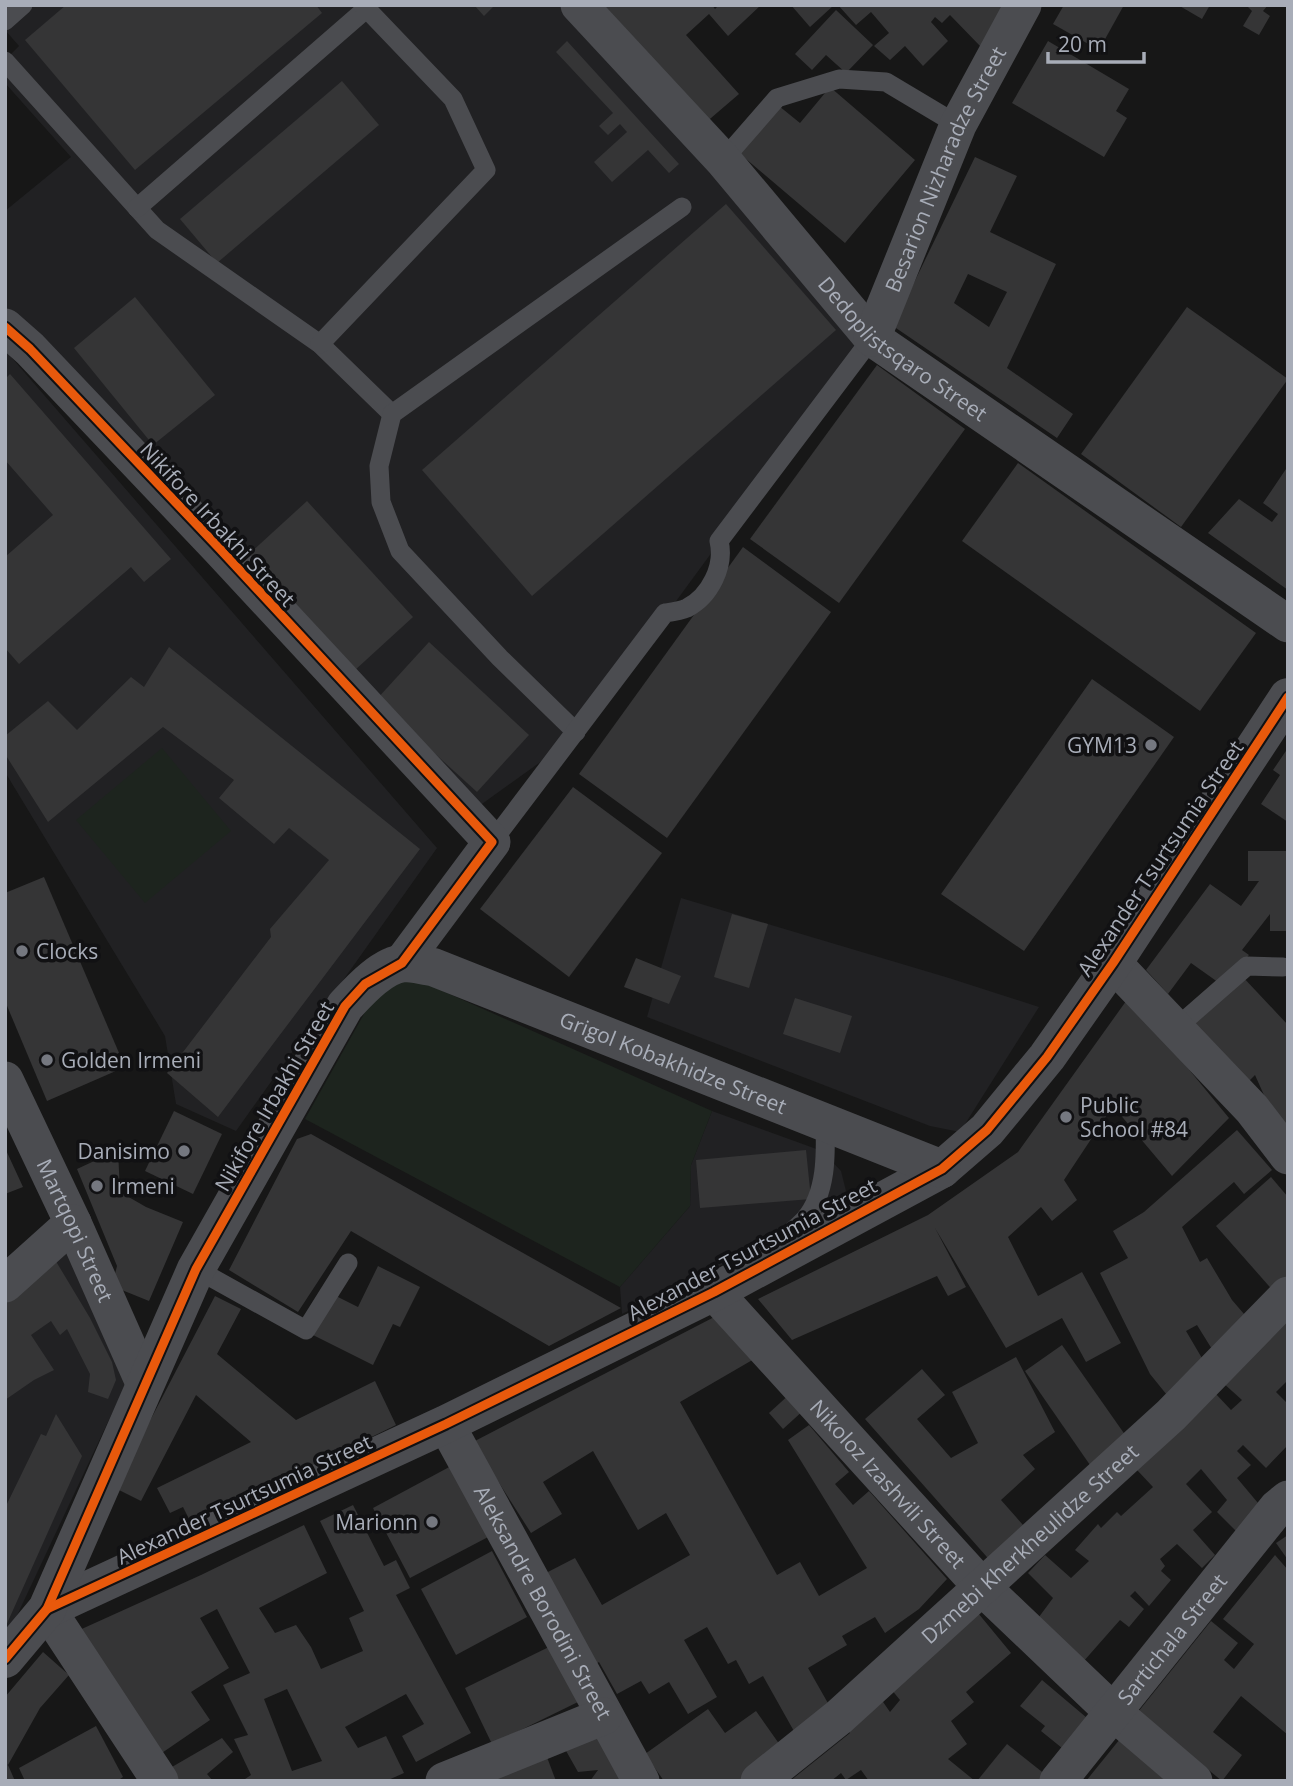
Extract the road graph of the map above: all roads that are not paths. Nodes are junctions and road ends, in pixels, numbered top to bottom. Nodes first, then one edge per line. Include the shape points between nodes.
1 (23, 5) edge
2 (579, 5) edge
3 (1023, 5) edge
4 (364, 7) edge
5 (5, 21) edge
6 (5, 61) edge
7 (958, 125) junction
8 (723, 160) junction
9 (682, 207) dead end
10 (137, 208) junction
11 (5, 327) edge
12 (872, 338) junction
13 (320, 344) junction
14 (392, 414) junction
15 (1288, 624) edge
16 (1288, 697) edge
17 (576, 732) junction
18 (492, 842) junction
19 (1113, 962) junction
20 (402, 963) junction
21 (1283, 967) dead end
22 (1176, 1028) junction
23 (9, 1096) edge
24 (825, 1122) junction
25 (1288, 1156) edge
26 (942, 1169) junction
27 (73, 1223) junction
28 (348, 1263) dead end
29 (196, 1269) junction
30 (5, 1284) edge
31 (714, 1292) junction
32 (1288, 1295) edge
33 (144, 1383) junction
34 (446, 1424) junction
35 (1288, 1499) edge
36 (982, 1587) junction
37 (47, 1609) junction
38 (5, 1659) edge
39 (1112, 1711) junction
40 (604, 1716) junction
41 (160, 1781) edge
42 (444, 1781) edge
43 (641, 1781) edge
44 (760, 1781) edge
45 (1058, 1781) edge
46 (1194, 1781) edge

1 - 5 lane
2 - 8 street, Dedoplistsqaro Street
3 - 7 street, Besarion Nizharadze Street
4 - 10 lane
4 - 13 lane via 453,99 486,170
6 - 10 lane
7 - 8 lane via 887,82 839,79 777,98
7 - 12 street, Besarion Nizharadze Street
8 - 12 street, Dedoplistsqaro Street
9 - 14 lane
10 - 13 lane via 157,230
11 - 18 street, Nikifore Irbakhi Street via 220,549
12 - 15 street, Dedoplistsqaro Street
12 - 17 lane via 719,541 719,568 708,591 687,608 665,613
13 - 14 lane
14 - 17 lane via 379,466 381,502 400,551
16 - 19 street, Alexander Tsurtsumia Street
17 - 18 lane
18 - 20 street, Nikifore Irbakhi Street
19 - 22 street
19 - 26 street, Alexander Tsurtsumia Street via 996,1120
20 - 24 street, Grigol Kobakhidze Street via 432,967
20 - 29 street, Nikifore Irbakhi Street via 365,984 345,1006
21 - 22 lane via 1247,966
22 - 25 street via 1252,1109
23 - 27 street, Martqopi Street
24 - 26 street, Grigol Kobakhidze Street
24 - 31 lane via 819,1197 805,1218 774,1247
26 - 31 street, Alexander Tsurtsumia Street
27 - 30 street
27 - 33 street, Martqopi Street
28 - 29 lane via 306,1330
29 - 33 street, Nikifore Irbakhi Street
31 - 34 street, Alexander Tsurtsumia Street
31 - 36 street, Nikoloz Izashvili Street
32 - 36 street, Dzmebi Kherkheulidze Street via 1171,1415
33 - 37 street, Nikifore Irbakhi Street
34 - 37 street, Alexander Tsurtsumia Street
34 - 40 street, Aleksandre Borodini Street
35 - 39 street, Sartichala Street
36 - 39 street, Nikoloz Izashvili Street
36 - 44 street, Dzmebi Kherkheulidze Street via 839,1717
37 - 38 street, Nikifore Irbakhi Street
37 - 41 street
39 - 45 street, Sartichala Street
39 - 46 street, Nikoloz Izashvili Street
40 - 42 street
40 - 43 street, Aleksandre Borodini Street

